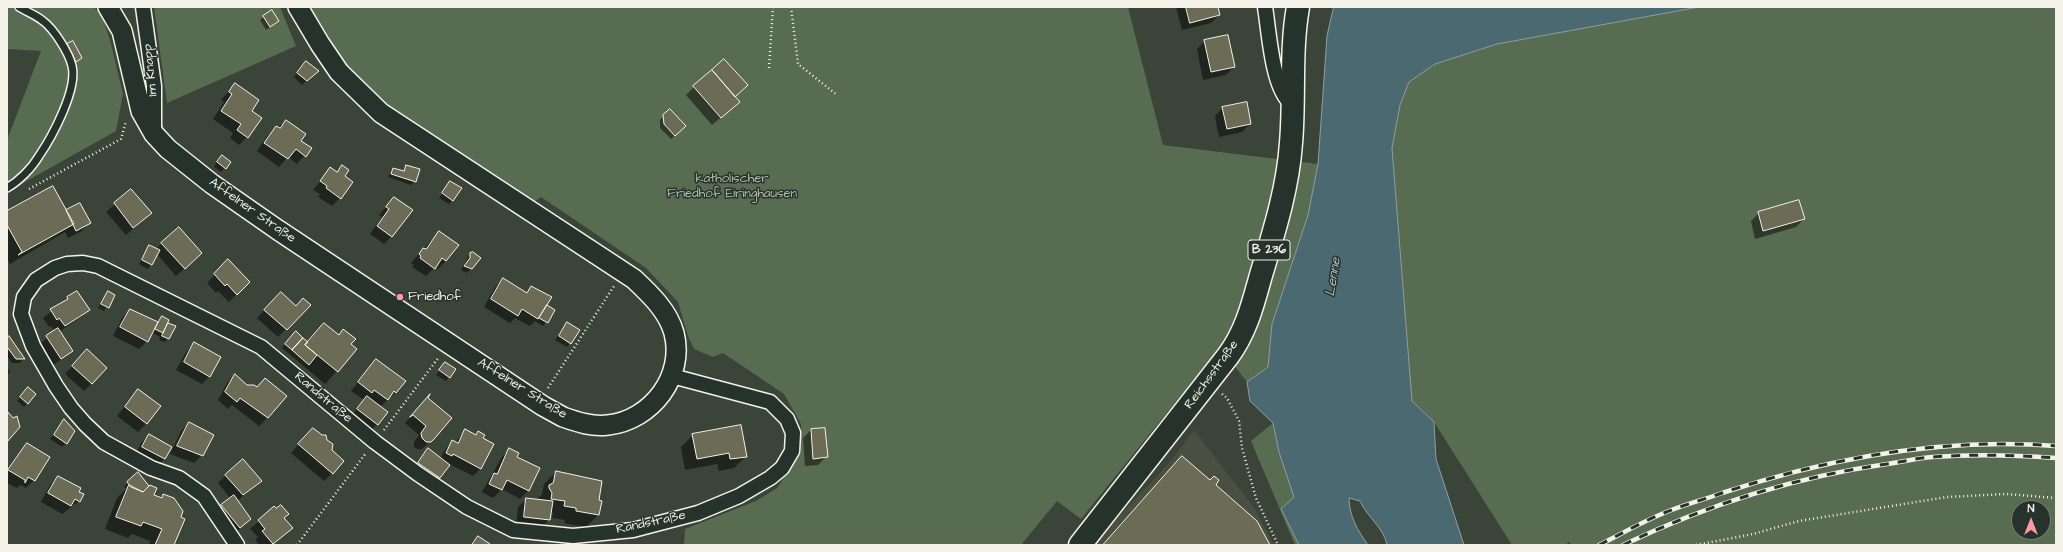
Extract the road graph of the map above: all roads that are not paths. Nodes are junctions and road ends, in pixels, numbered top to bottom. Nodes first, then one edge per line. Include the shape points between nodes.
1 (19, 7) edge
2 (108, 7) edge
3 (142, 7) edge
4 (298, 7) edge
5 (1265, 7) edge
6 (1298, 7) edge
7 (1292, 104) junction
8 (154, 134) junction
9 (7, 188) edge
10 (672, 376) junction
11 (237, 545) edge
12 (1080, 545) edge

1 - 9 lane via 44,21 64,47 73,67 71,91 39,157
2 - 8 main road, Affelner Straße via 122,31 137,100 145,122
3 - 8 street, Im Knapp via 154,86
4 - 10 main road, Affelner Straße via 339,72 381,114 623,272 648,291 667,316 673,332 676,346
5 - 7 street via 1280,87 1285,99
6 - 7 main road, B 236 via 1293,53
7 - 12 main road, Reichsstraße / B 236 via 1288,176 1251,312 1238,343
8 - 10 main road, Affelner Straße via 168,149 206,179 278,230 563,417 593,425 621,422 642,413 669,384
10 - 11 street, Randstraße via 770,402 788,419 793,433 792,451 782,468 739,496 698,513 633,530 573,536 513,530 467,507 418,474 375,442 261,347 98,266 83,263 67,264 44,273 24,297 20,314 33,346 71,408 104,442 151,468 180,478 204,496

